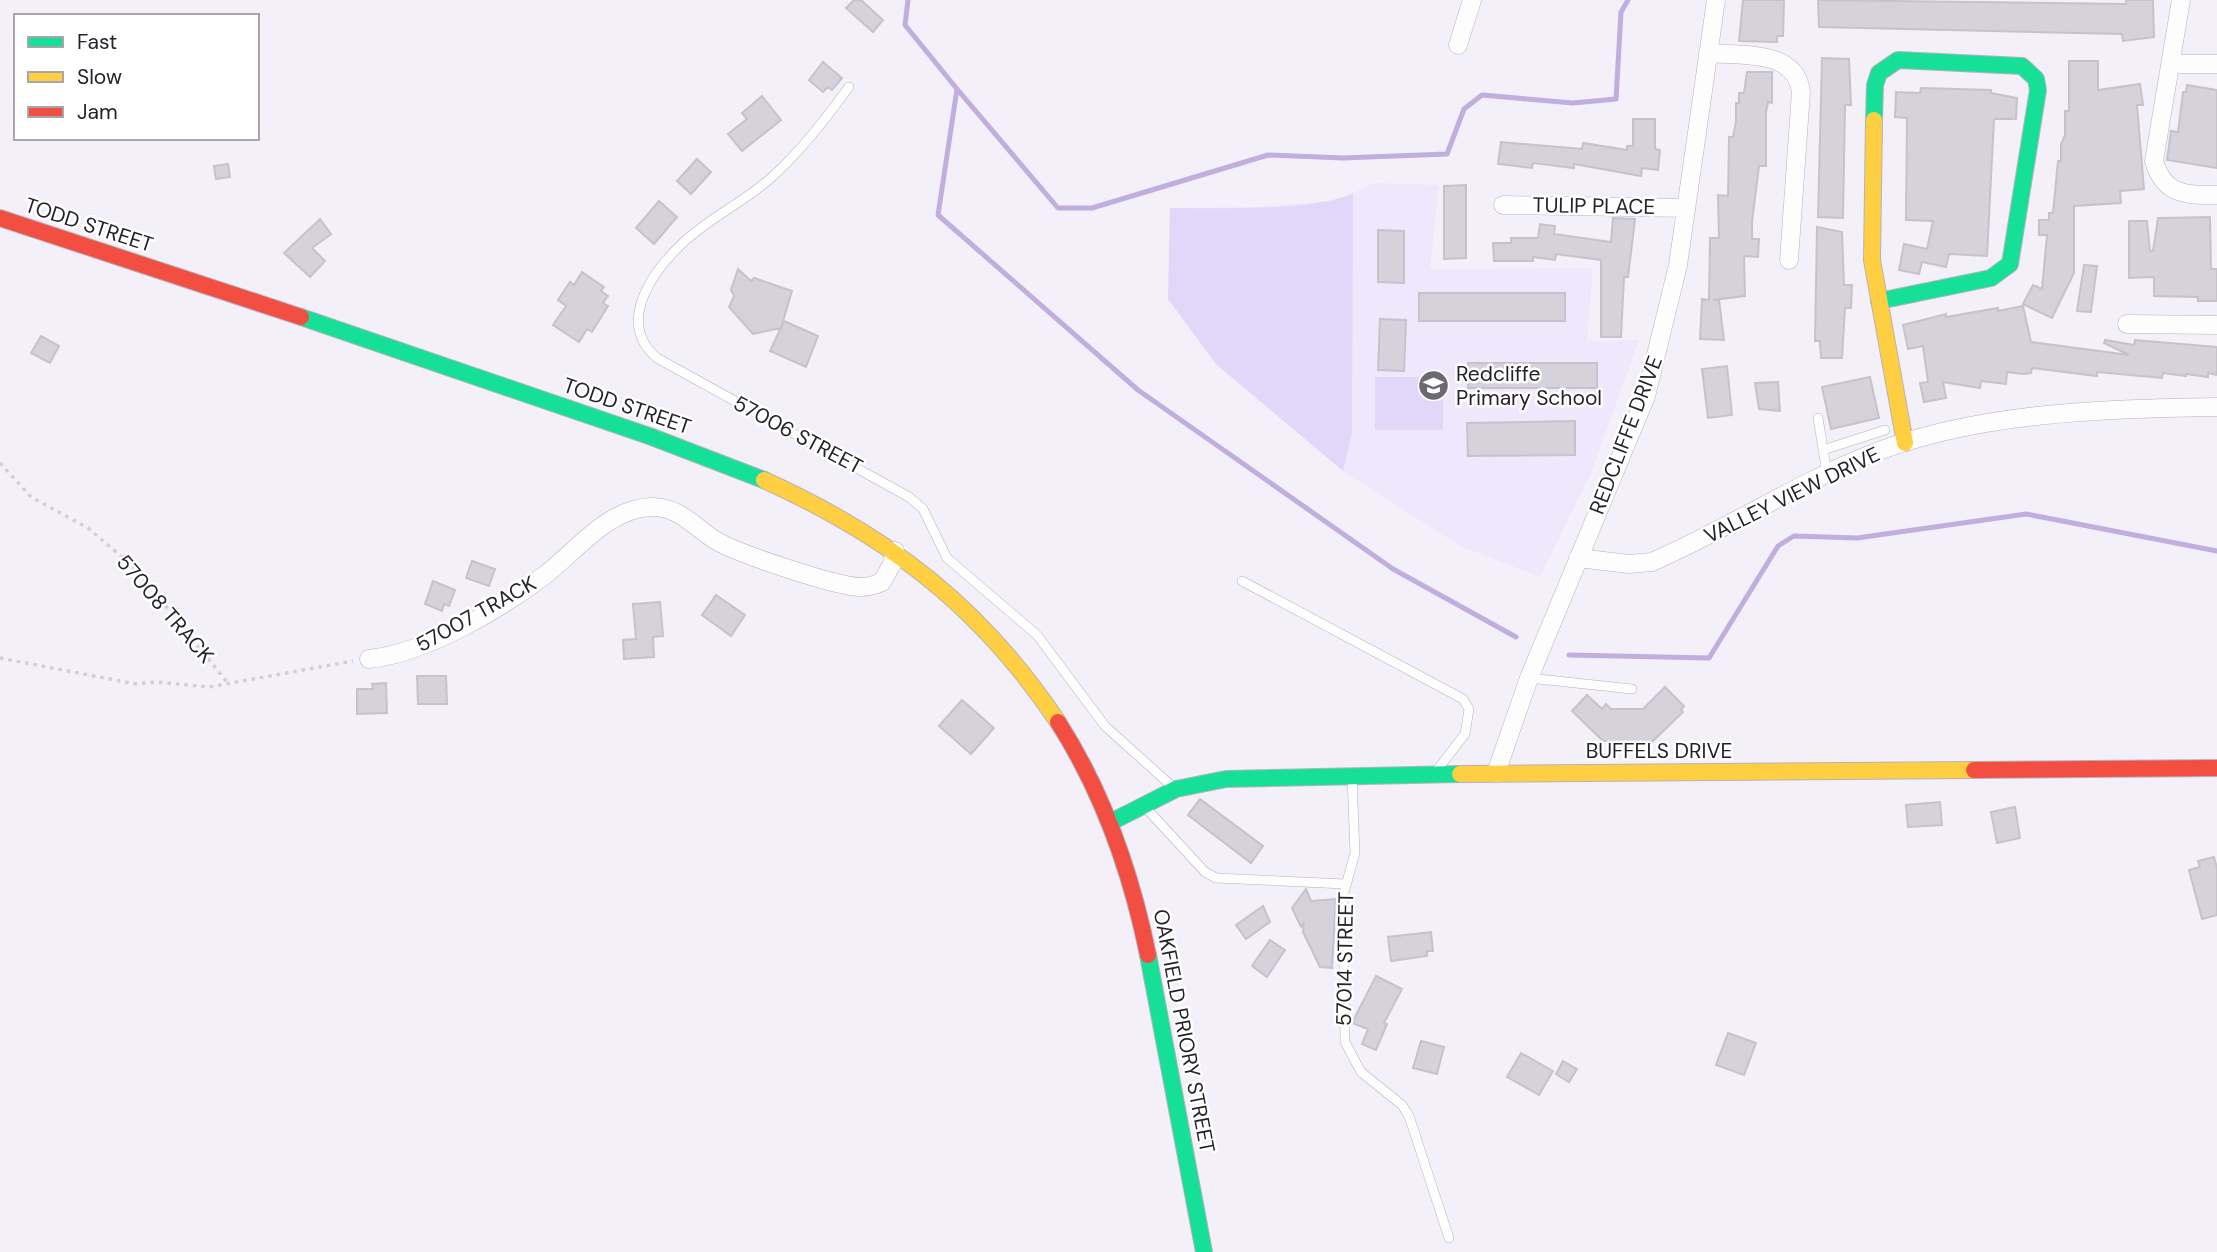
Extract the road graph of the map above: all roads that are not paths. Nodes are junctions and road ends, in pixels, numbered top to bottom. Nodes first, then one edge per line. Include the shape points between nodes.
1 (1472, 0) edge
2 (1716, 0) edge
3 (2181, 0) edge
4 (1458, 45) dead end
5 (1708, 53) junction
6 (2217, 64) edge
7 (2171, 65) junction
8 (849, 87) dead end
9 (2217, 195) edge
10 (1503, 205) dead end
11 (1686, 208) junction
12 (0, 218) edge
13 (1789, 260) dead end
14 (1879, 301) junction
15 (2127, 324) dead end
16 (2217, 325) edge
17 (2217, 407) edge
18 (1818, 418) dead end
19 (1885, 430) dead end
20 (1905, 443) junction
21 (1823, 450) junction
22 (1827, 474) junction
23 (895, 551) junction
24 (1578, 558) junction
25 (1242, 581) dead end
26 (369, 659) road end
27 (1529, 678) junction
28 (1632, 689) dead end
29 (2217, 768) edge
30 (1496, 773) junction
31 (1434, 774) junction
32 (1352, 776) junction
33 (1176, 789) junction
34 (1144, 806) junction
35 (1111, 822) junction
36 (1345, 884) junction
37 (1449, 1238) dead end
38 (1204, 1252) edge

1 - 4 street
2 - 5 street, REDCLIFFE DRIVE
3 - 7 street
5 - 11 street, REDCLIFFE DRIVE
5 - 13 street via 1780,61 1799,78
6 - 7 street
7 - 9 street via 2155,141 2159,178 2172,190
8 - 33 lane, 57006 STREET via 773,177 704,225 670,257 639,308 638,335 644,348 909,497 923,509 947,558 1037,635 1105,726
10 - 11 street, TULIP PLACE
11 - 24 street, REDCLIFFE DRIVE via 1665,328 1646,396
12 - 23 street, TODD STREET via 472,374 726,464 853,523
14 - 14 street via 1870,239 1879,73 1898,60 1914,59 2022,66 2036,79 2038,90 2010,264 1990,278
14 - 20 street
15 - 16 street
17 - 20 street, VALLEY VIEW DRIVE via 2079,413 1994,424
18 - 21 lane
19 - 21 lane
20 - 22 street, VALLEY VIEW DRIVE
21 - 22 lane
22 - 24 street, VALLEY VIEW DRIVE via 1652,562
23 - 26 street, 57007 TRACK via 881,582 860,587 822,579 726,545 671,509 634,509 601,529 542,577 459,628 407,652
23 - 35 street, TODD STREET via 937,582 1018,667 1070,742
24 - 27 street, REDCLIFFE DRIVE
25 - 31 lane via 1463,699 1469,709 1465,734
27 - 28 lane
27 - 30 street, REDCLIFFE DRIVE
29 - 30 street, BUFFELS DRIVE
30 - 31 street, BUFFELS DRIVE
31 - 32 street, BUFFELS DRIVE
32 - 33 street, BUFFELS DRIVE via 1226,779
32 - 36 lane, 57014 STREET via 1355,853
33 - 34 street, BUFFELS DRIVE
34 - 35 street, BUFFELS DRIVE
34 - 36 lane via 1205,872 1216,878
35 - 38 street, OAKFIELD PRIORY STREET via 1144,935
36 - 37 lane, 57014 STREET via 1345,1042 1361,1072 1409,1116

